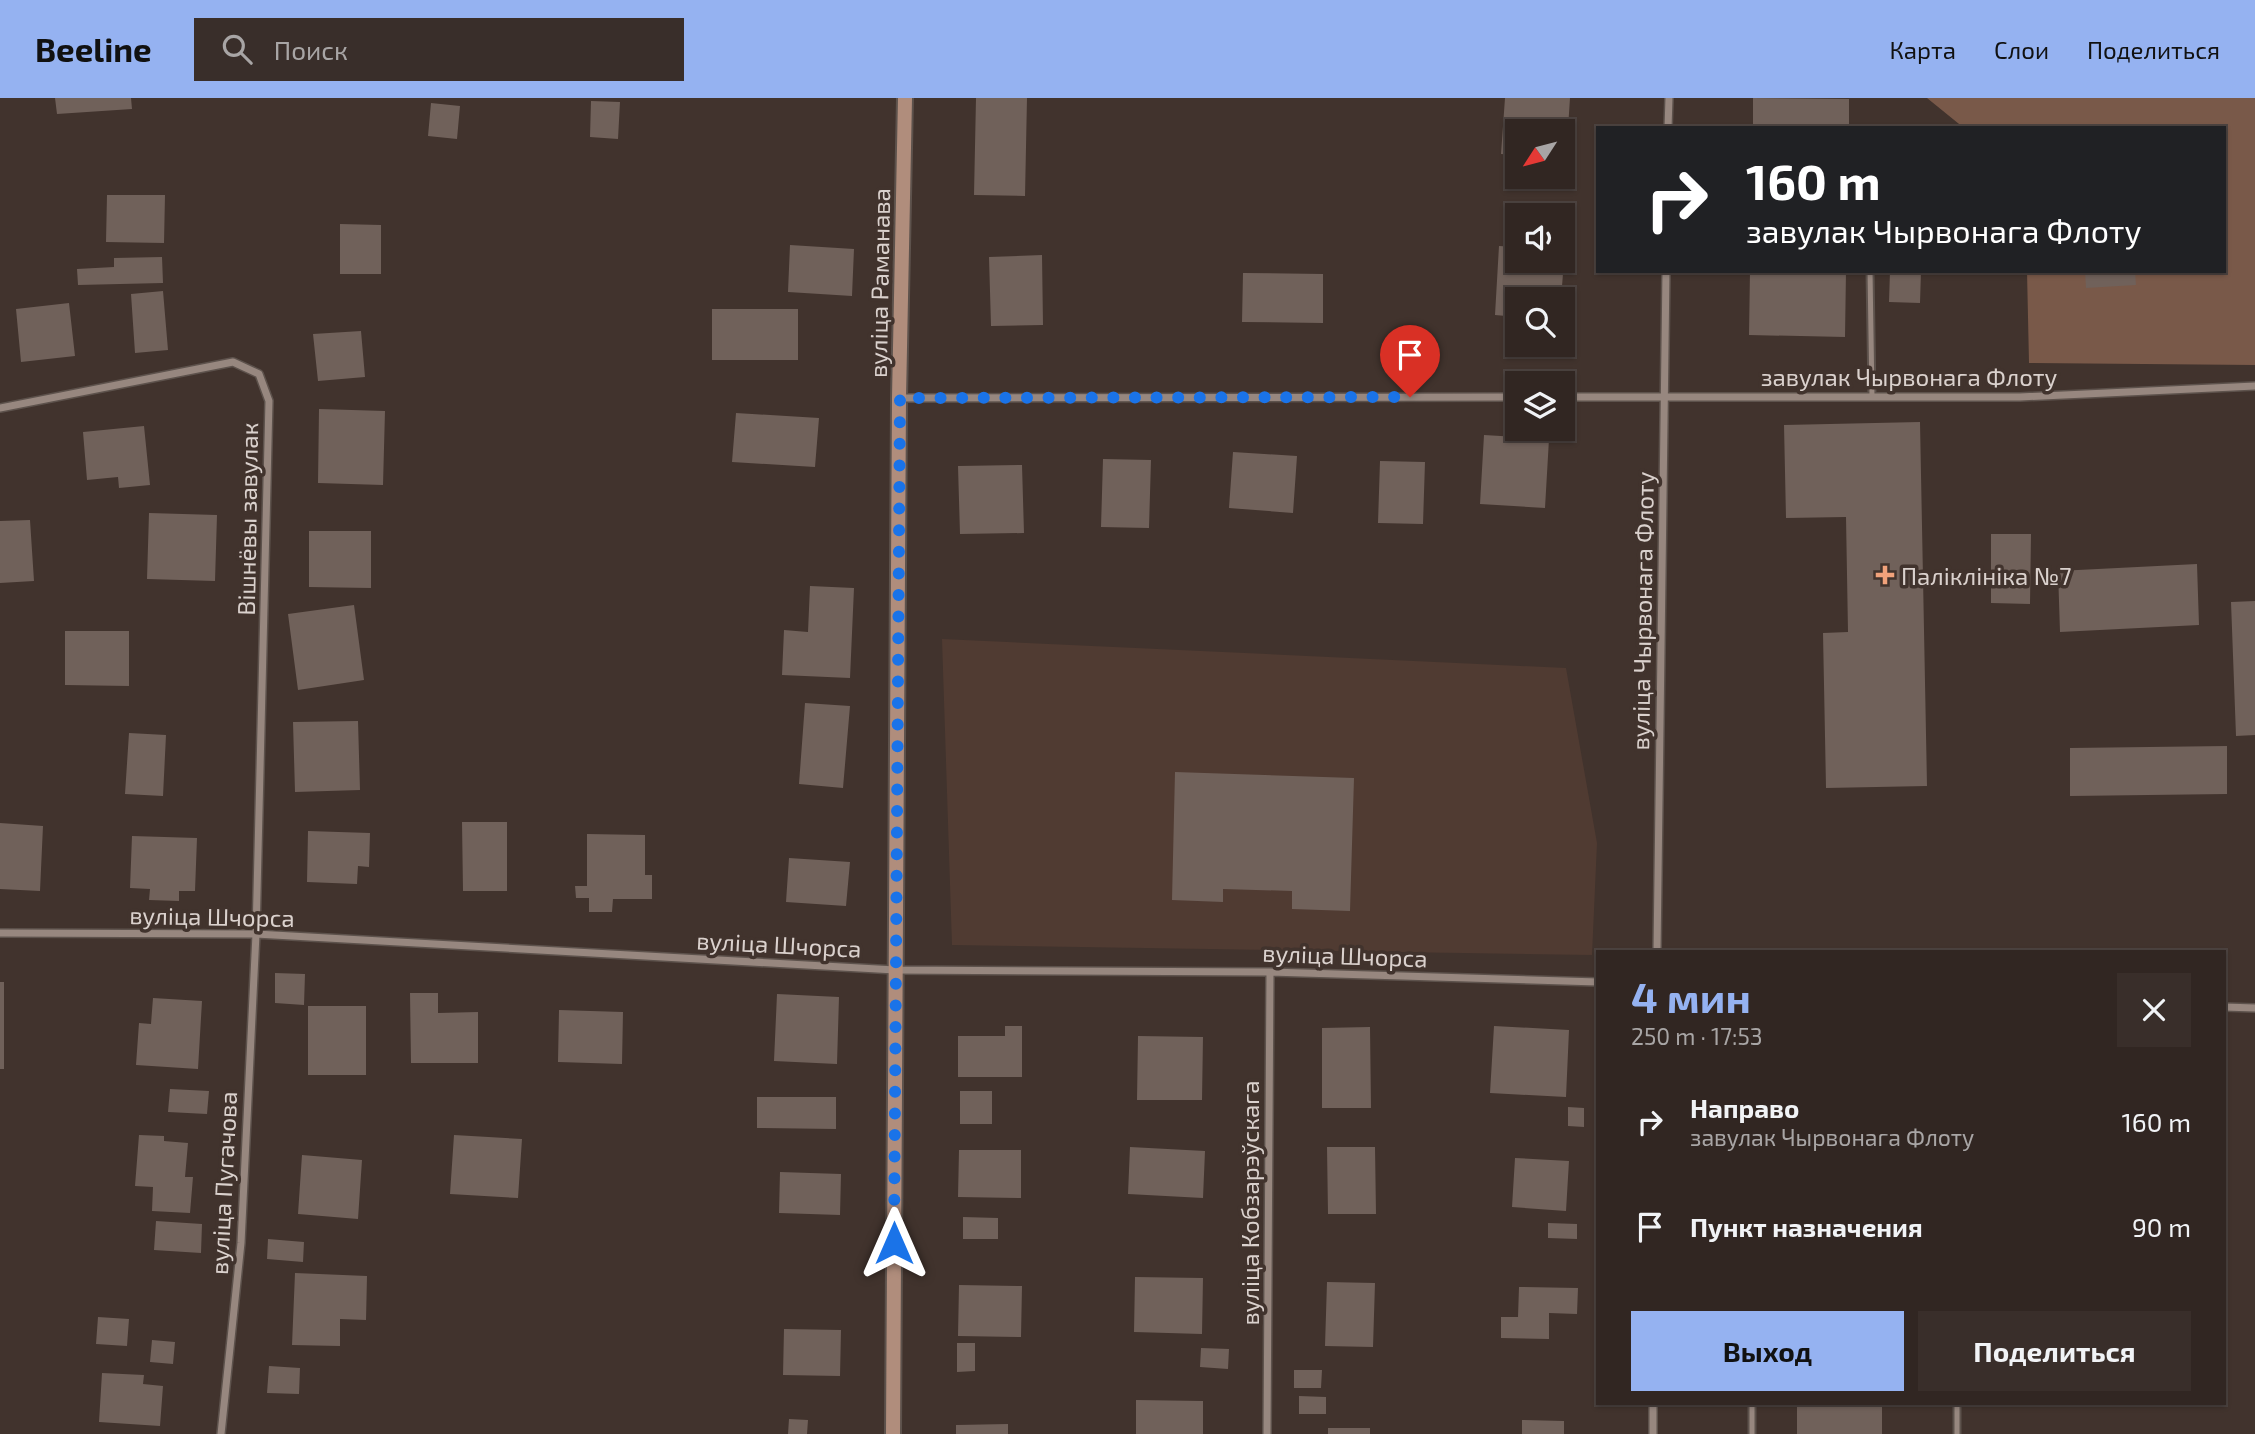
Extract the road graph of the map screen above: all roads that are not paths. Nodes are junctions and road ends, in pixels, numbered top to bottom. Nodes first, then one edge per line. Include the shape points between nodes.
1 (905, 98) edge
2 (1669, 98) edge
3 (1668, 126) edge
4 (1666, 273) edge
5 (1870, 273) edge
6 (2255, 386) edge
7 (1664, 396) junction
8 (1505, 397) edge
9 (1575, 397) edge
10 (1872, 397) junction
11 (900, 398) junction
12 (0, 408) edge
13 (0, 933) edge
14 (256, 934) junction
15 (1657, 950) edge
16 (895, 970) junction
17 (1270, 971) junction
18 (1596, 982) edge
19 (2226, 1007) edge
20 (2255, 1008) edge
21 (1653, 1405) edge
22 (1752, 1405) edge
23 (1957, 1405) edge
24 (222, 1434) edge
25 (893, 1434) edge
26 (1267, 1434) edge
27 (1653, 1434) edge
28 (1752, 1434) edge
29 (1957, 1434) edge

1 - 11 main road, вуліца Раманава
2 - 3 street
4 - 7 street, вуліца Чырвонага Флоту
5 - 10 lane
6 - 10 street, завулак Чырвонага Флоту via 2020,397
7 - 9 street, завулак Чырвонага Флоту
7 - 10 street, завулак Чырвонага Флоту
7 - 15 street, вуліца Чырвонага Флоту
8 - 11 street
11 - 16 main road, вуліца Раманава
12 - 14 street, Вішнёвы завулак via 233,362 259,374 269,401
13 - 14 street, вуліца Шчорса
14 - 16 street, вуліца Шчорса
14 - 24 street, вуліца Пугачова via 241,1243
16 - 17 street, вуліца Шчорса
16 - 25 main road, вуліца Раманава
17 - 18 street, вуліца Шчорса
17 - 26 street, вуліца Кобзарэўскага
19 - 20 street
21 - 27 street
22 - 28 lane
23 - 29 lane

